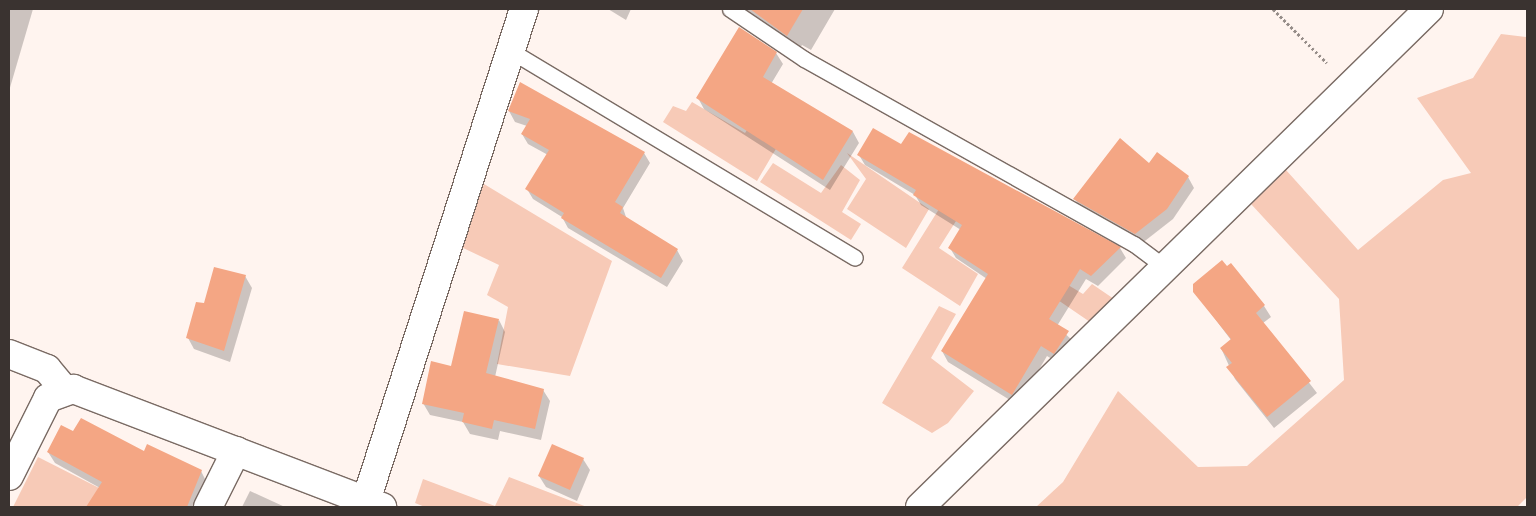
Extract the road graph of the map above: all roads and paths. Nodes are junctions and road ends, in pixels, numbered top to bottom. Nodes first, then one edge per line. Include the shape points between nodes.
1 (524, 9) edge
2 (730, 9) edge
3 (1273, 9) edge
4 (1429, 9) edge
5 (511, 51) junction
6 (1350, 85) junction
7 (855, 258) dead end
8 (1164, 267) junction
9 (9, 354) edge
10 (64, 389) junction
11 (236, 451) junction
12 (9, 476) edge
13 (371, 505) edge
14 (208, 507) edge
15 (920, 507) edge

1 - 5 street
2 - 8 lane via 804,59 1134,244
3 - 6 path
4 - 6 street
5 - 7 lane
5 - 13 street
6 - 8 street
8 - 15 street
9 - 10 street via 47,369
10 - 11 street via 98,396
10 - 12 street via 48,398
11 - 13 street
11 - 14 street

